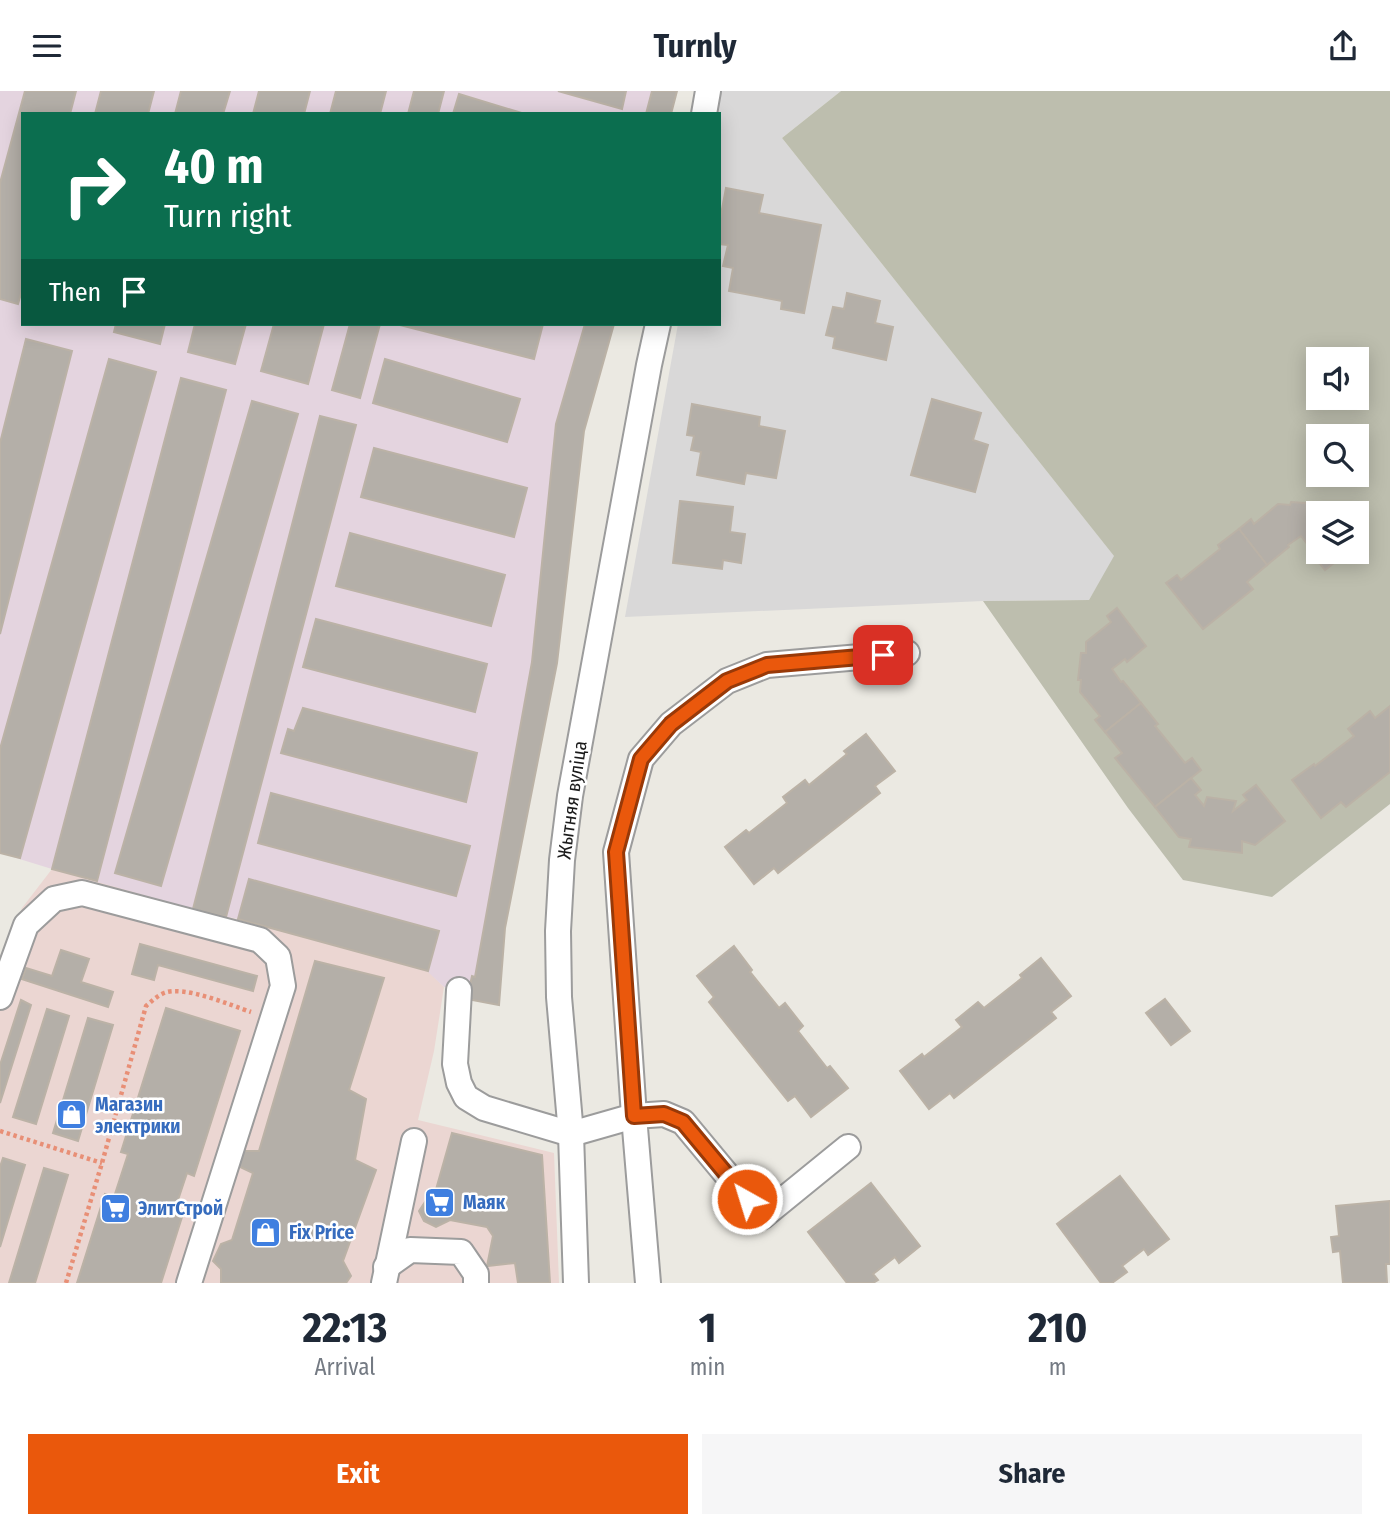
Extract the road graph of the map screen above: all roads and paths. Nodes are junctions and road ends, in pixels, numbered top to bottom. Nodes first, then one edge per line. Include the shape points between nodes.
1 (708, 91) edge
2 (704, 112) edge
3 (659, 326) edge
4 (907, 653) dead end
5 (459, 990) dead end
6 (0, 997) edge
7 (272, 1019) junction
8 (634, 1116) junction
9 (0, 1131) edge
10 (571, 1134) junction
11 (414, 1141) dead end
12 (848, 1147) dead end
13 (102, 1163) junction
14 (385, 1275) edge
15 (191, 1281) edge
16 (66, 1283) edge
17 (476, 1283) edge
18 (576, 1283) edge
19 (648, 1283) edge

1 - 2 street
3 - 10 street, Жытняя вуліца via 570,796 562,860 559,996
4 - 8 street via 767,665 727,681 671,724 641,759 616,852
5 - 10 street via 455,1064 466,1097 484,1108
6 - 7 street via 26,925 54,899 82,893 260,940 278,957 283,986
7 - 13 path via 184,990 156,997 146,1006
7 - 15 street
8 - 10 street
8 - 12 street via 664,1114 683,1122 762,1217
8 - 19 street
9 - 13 path
10 - 18 street, Жытняя вуліца
11 - 14 street
13 - 16 path
14 - 17 street via 410,1250 461,1252 476,1274

